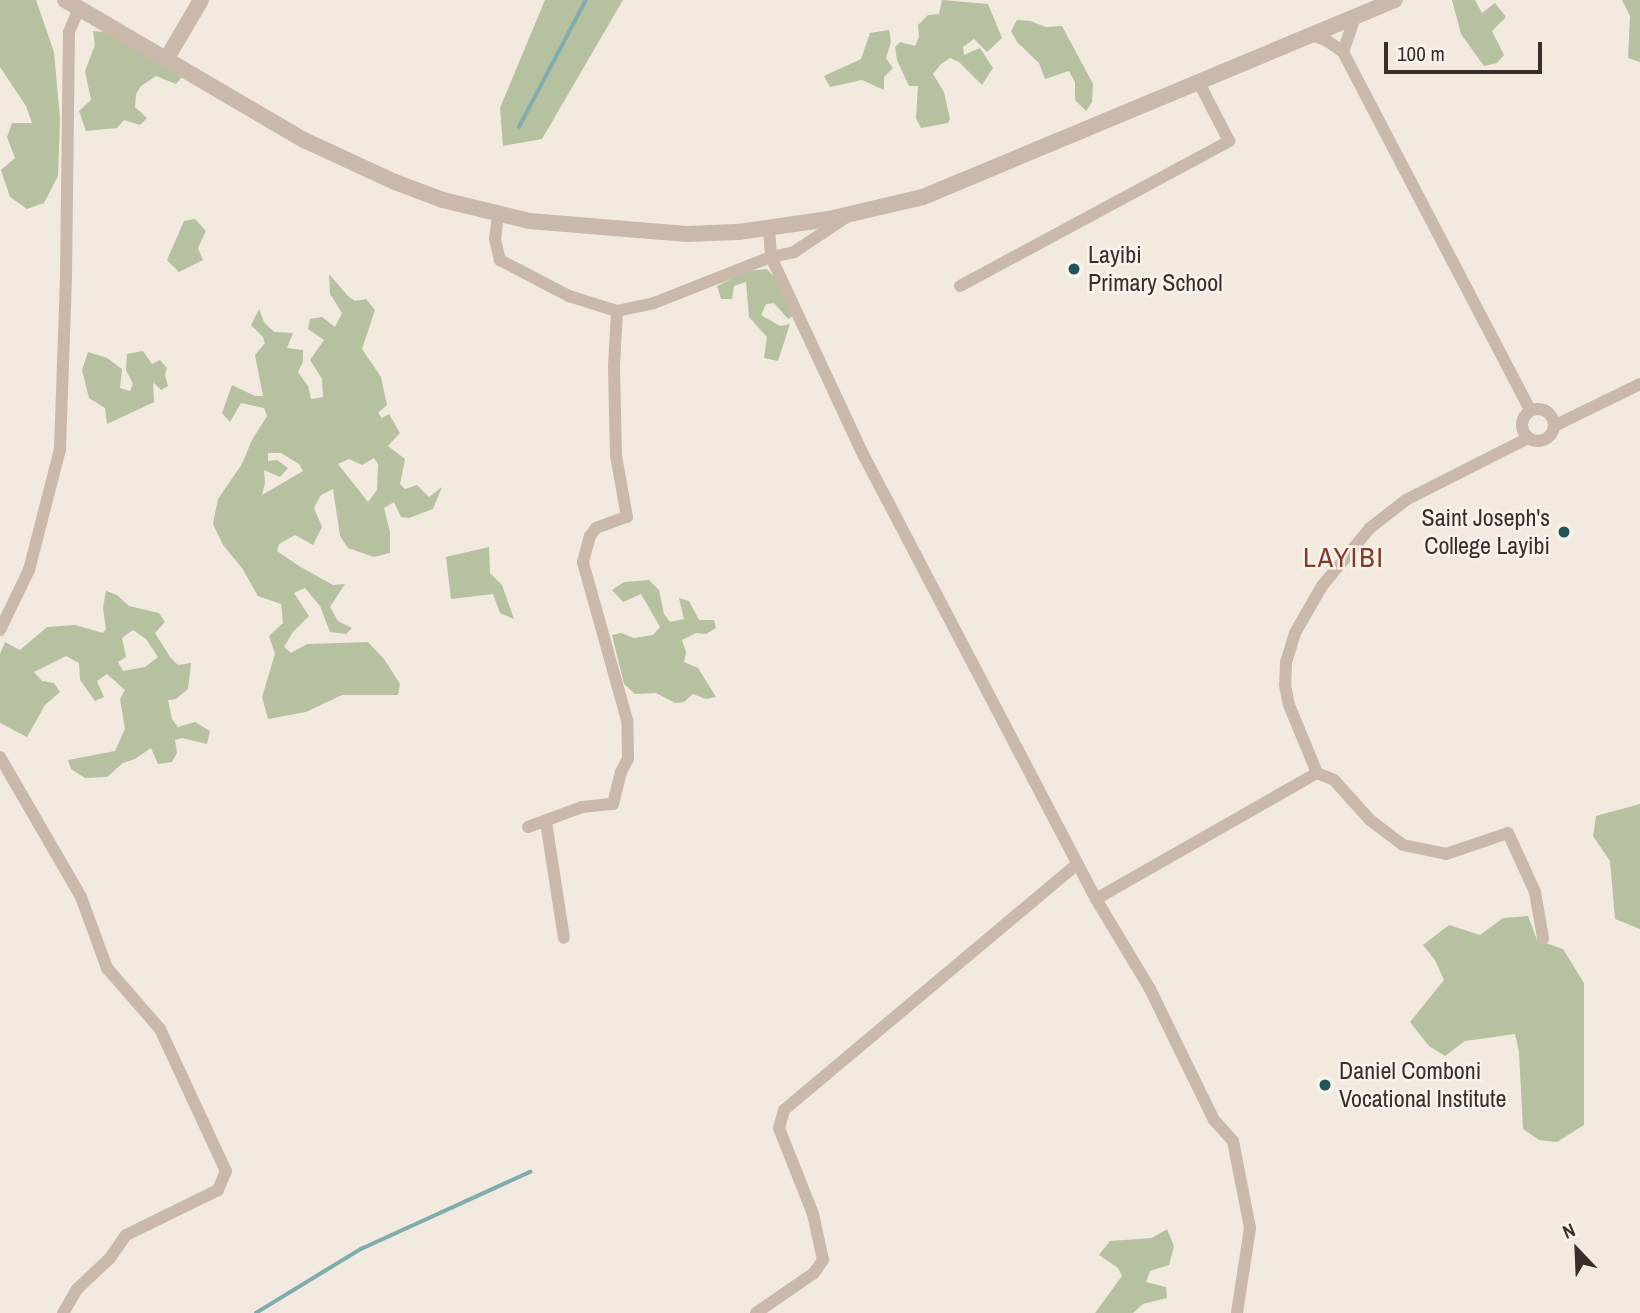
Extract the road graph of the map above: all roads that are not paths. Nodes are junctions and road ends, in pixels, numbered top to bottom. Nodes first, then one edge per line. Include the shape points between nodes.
1 (201, 0) edge
2 (1395, 0) edge
3 (72, 4) edge
4 (1355, 17) junction
5 (1312, 35) junction
6 (1343, 52) junction
7 (167, 58) junction
8 (1199, 83) junction
9 (498, 215) junction
10 (849, 215) junction
11 (769, 228) junction
12 (771, 257) junction
13 (960, 286) dead end
14 (617, 311) junction
15 (1640, 384) edge
16 (1530, 410) junction
17 (1555, 426) junction
18 (1528, 438) junction
19 (0, 630) edge
20 (0, 757) edge
21 (1317, 773) junction
22 (546, 822) junction
23 (528, 827) dead end
24 (1077, 864) junction
25 (1096, 899) junction
26 (1543, 937) dead end
27 (564, 938) dead end
28 (62, 1313) edge
29 (756, 1313) edge
30 (1237, 1313) edge

1 - 7 street
2 - 4 street
3 - 7 street
3 - 19 street via 60,449 29,570
4 - 5 street
4 - 6 street
5 - 6 street
5 - 8 street
6 - 16 street
7 - 9 street via 322,149 407,187
8 - 10 street via 923,197
8 - 13 street via 1229,141
9 - 11 street via 686,234
9 - 14 street via 495,239 500,260 569,296
10 - 11 street
10 - 12 street via 810,243
11 - 12 street
12 - 14 street via 654,303
12 - 24 street via 864,456
14 - 22 street via 616,456 627,517 596,528 583,562 627,720 630,751 613,804 582,807
15 - 17 street
16 - 17 street via 1544,409
16 - 18 street via 1522,429
17 - 18 street via 1546,439
18 - 21 street via 1386,513 1322,586 1291,642 1285,673 1289,705
20 - 28 street via 81,897 107,968 160,1029 226,1171 218,1190 127,1235 77,1289
21 - 25 street
21 - 26 street via 1334,780 1370,820 1403,845 1446,854 1508,833 1535,892
22 - 23 street
22 - 27 street
24 - 25 street
24 - 29 street via 783,1110 779,1128 813,1214 823,1260 814,1273
25 - 30 street via 1150,989 1214,1120 1233,1141 1251,1228

